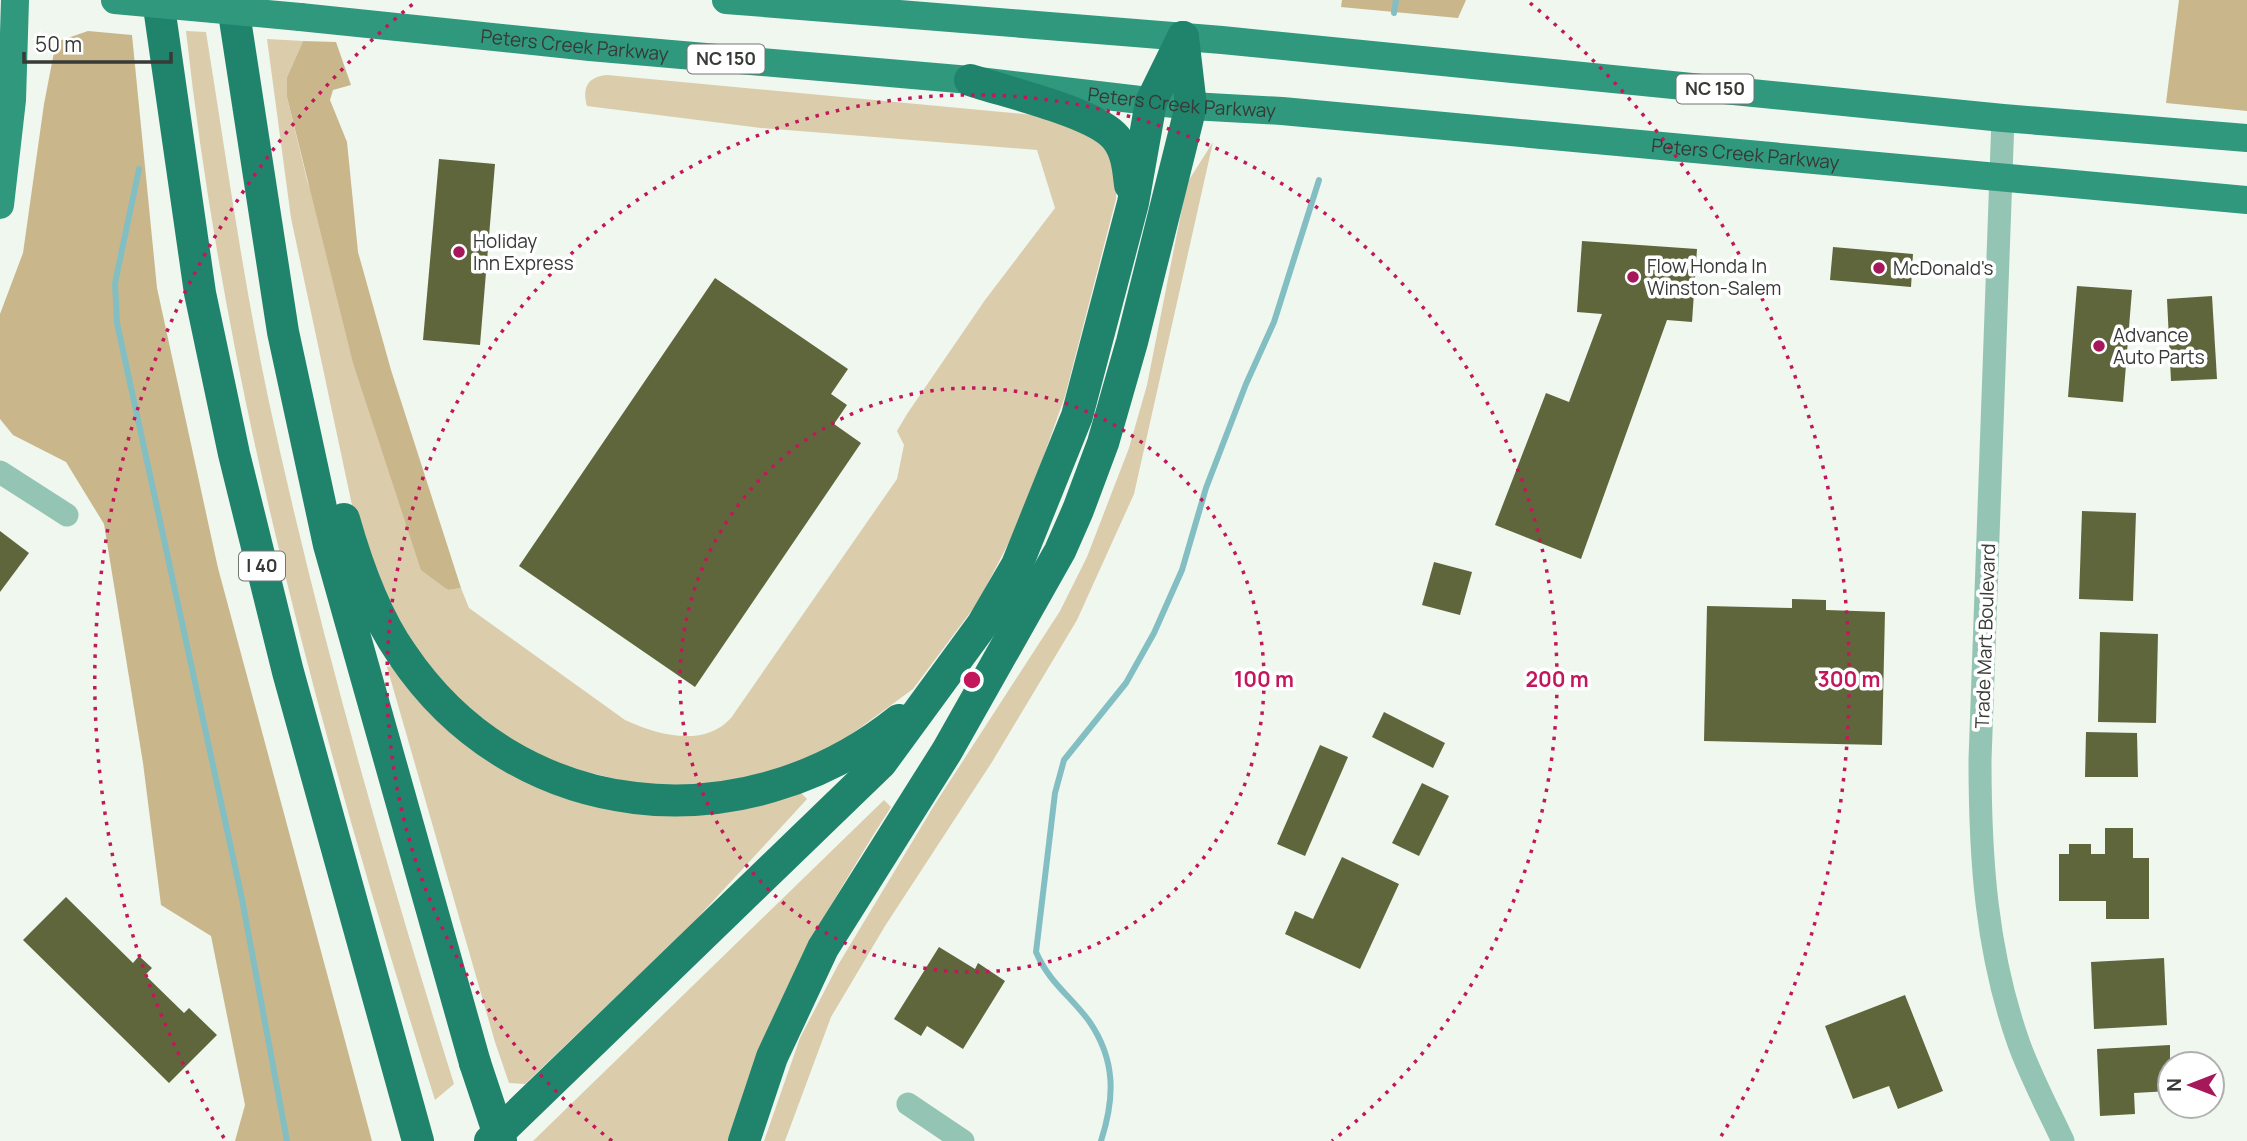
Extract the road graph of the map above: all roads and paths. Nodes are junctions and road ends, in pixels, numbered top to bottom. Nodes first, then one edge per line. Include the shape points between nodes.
1 (15, 0) edge
2 (115, 0) edge
3 (158, 0) edge
4 (232, 0) edge
5 (726, 0) edge
6 (1183, 37) junction
7 (970, 80) junction
8 (1151, 102) junction
9 (1191, 106) junction
10 (2003, 118) junction
11 (2247, 138) edge
12 (2002, 178) junction
13 (2247, 200) edge
14 (1133, 203) junction
15 (0, 205) edge
16 (283, 332) junction
17 (0, 472) edge
18 (67, 515) dead end
19 (1060, 551) junction
20 (958, 662) junction
21 (908, 1104) dead end
22 (415, 1132) edge
23 (489, 1141) edge
24 (501, 1141) edge
25 (521, 1141) edge
26 (744, 1141) edge
27 (963, 1141) edge
28 (2063, 1141) edge

1 - 15 main road via 12,100
2 - 7 main road, Peters Creek Parkway / NC 150, bridge
3 - 22 highway, I 40 via 200,293 234,454 288,672
4 - 16 highway
5 - 6 main road, NC 150
6 - 8 highway
6 - 9 highway
6 - 10 main road, NC 150
7 - 8 main road, Peters Creek Parkway / NC 150
7 - 14 highway via 1106,128 1126,157
8 - 9 main road, Peters Creek Parkway / NC 150
8 - 14 highway
9 - 12 main road, Peters Creek Parkway / NC 150
9 - 19 highway via 1103,443
10 - 11 main road, NC 150
10 - 12 street, Trade Mart Boulevard
12 - 13 main road, Peters Creek Parkway / NC 150
12 - 28 street, Trade Mart Boulevard via 1980,760 1983,875 2007,1005
14 - 20 highway via 1077,416 1050,488 1017,565
16 - 20 highway via 310,370 353,550 401,654 450,711 480,736 551,778 654,802 726,798 765,790 855,753 903,717
16 - 24 highway, bridge via 330,545
17 - 18 street
19 - 25 highway via 966,687 904,764 836,837
19 - 26 highway via 947,751 823,948 772,1057
20 - 23 highway via 855,789
21 - 27 street

